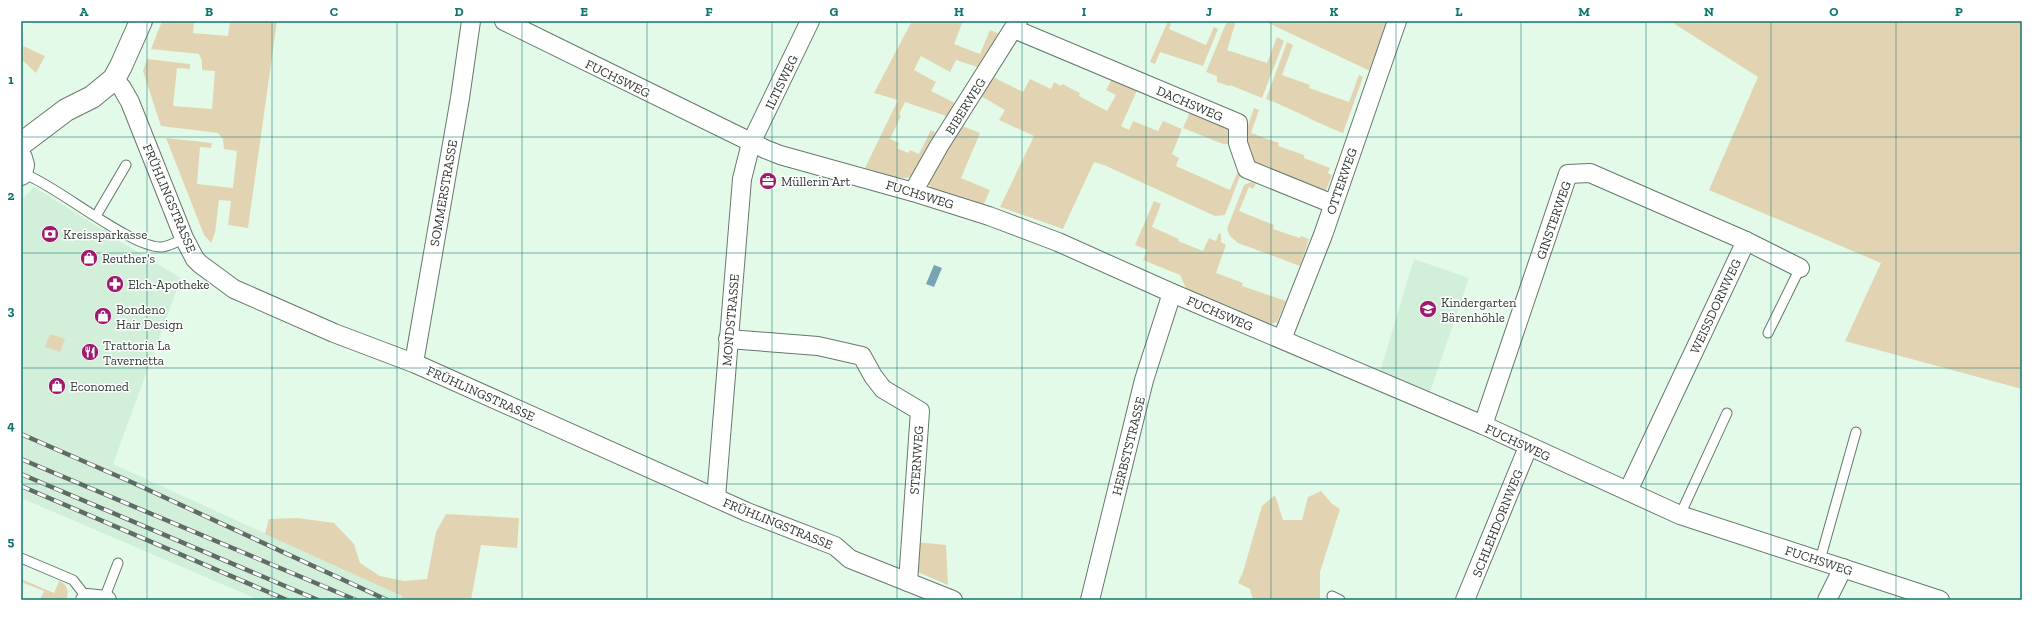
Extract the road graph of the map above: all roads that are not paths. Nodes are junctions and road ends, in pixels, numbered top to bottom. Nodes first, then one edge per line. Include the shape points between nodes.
1 (141, 21) edge
2 (471, 21) edge
3 (504, 21) edge
4 (810, 21) edge
5 (1397, 21) edge
6 (1016, 25) edge
7 (114, 79) junction
8 (751, 143) junction
9 (21, 144) edge
10 (21, 158) edge
11 (126, 165) dead end
12 (26, 175) edge
13 (913, 192) junction
14 (1333, 204) junction
15 (96, 216) junction
16 (184, 238) junction
17 (1746, 241) junction
18 (1800, 268) joint
19 (1172, 293) junction
20 (1768, 333) dead end
21 (728, 338) junction
22 (1282, 340) junction
23 (416, 364) junction
24 (1727, 413) dead end
25 (1483, 425) junction
26 (1856, 432) dead end
27 (1528, 447) junction
28 (1628, 491) junction
29 (716, 498) junction
30 (1680, 515) junction
31 (21, 558) edge
32 (1820, 560) junction
33 (118, 563) dead end
34 (1843, 568) junction
35 (908, 582) junction
36 (1332, 596) dead end
37 (95, 599) edge
38 (953, 600) edge
39 (1090, 600) edge
40 (1340, 600) edge
41 (1465, 600) edge
42 (1827, 600) edge
43 (1940, 600) edge

1 - 7 street
2 - 23 street, SOMMERSTRASSE via 415,357
3 - 8 street, FUCHSWEG
4 - 8 street, ILTISWEG
5 - 14 street, OTTERWEG
6 - 13 street, BIBERWEG
6 - 14 street, DACHSWEG via 1238,123 1238,143 1247,169
7 - 9 street via 92,97 66,110
7 - 16 street, FRÜHLINGSTRASSE via 130,102
8 - 13 street, FUCHSWEG via 780,155
8 - 21 street, MONDSTRASSE via 742,179
10 - 12 street
11 - 15 lane
12 - 15 lane via 62,189
13 - 19 street, FUCHSWEG via 989,216 1058,242
14 - 22 street, OTTERWEG
15 - 16 lane via 136,241 161,247 177,243
16 - 23 street, FRÜHLINGSTRASSE via 195,259 234,289 334,333
17 - 18 street
17 - 25 street, GINSTERWEG via 1590,173 1568,174
17 - 28 street, WEISSDORNWEG
18 - 20 lane
19 - 22 street, FUCHSWEG
19 - 39 street, HERBSTSTRASSE via 1144,380
21 - 29 street, MONDSTRASSE
21 - 35 street, STERNWEG via 818,346 862,356 883,389 920,411
22 - 25 street, FUCHSWEG
23 - 29 street, FRÜHLINGSTRASSE
24 - 30 lane
25 - 27 street, FUCHSWEG
26 - 32 lane
27 - 28 street, FUCHSWEG
27 - 41 street, SCHLEHDORNWEG
28 - 30 street, FUCHSWEG
29 - 35 street, FRÜHLINGSTRASSE via 829,543 850,559
30 - 32 street, FUCHSWEG via 1745,538
31 - 37 lane via 73,580
32 - 34 street, FUCHSWEG
33 - 37 lane
34 - 42 street
34 - 43 street, FUCHSWEG
35 - 38 street, FRÜHLINGSTRASSE
36 - 40 lane

